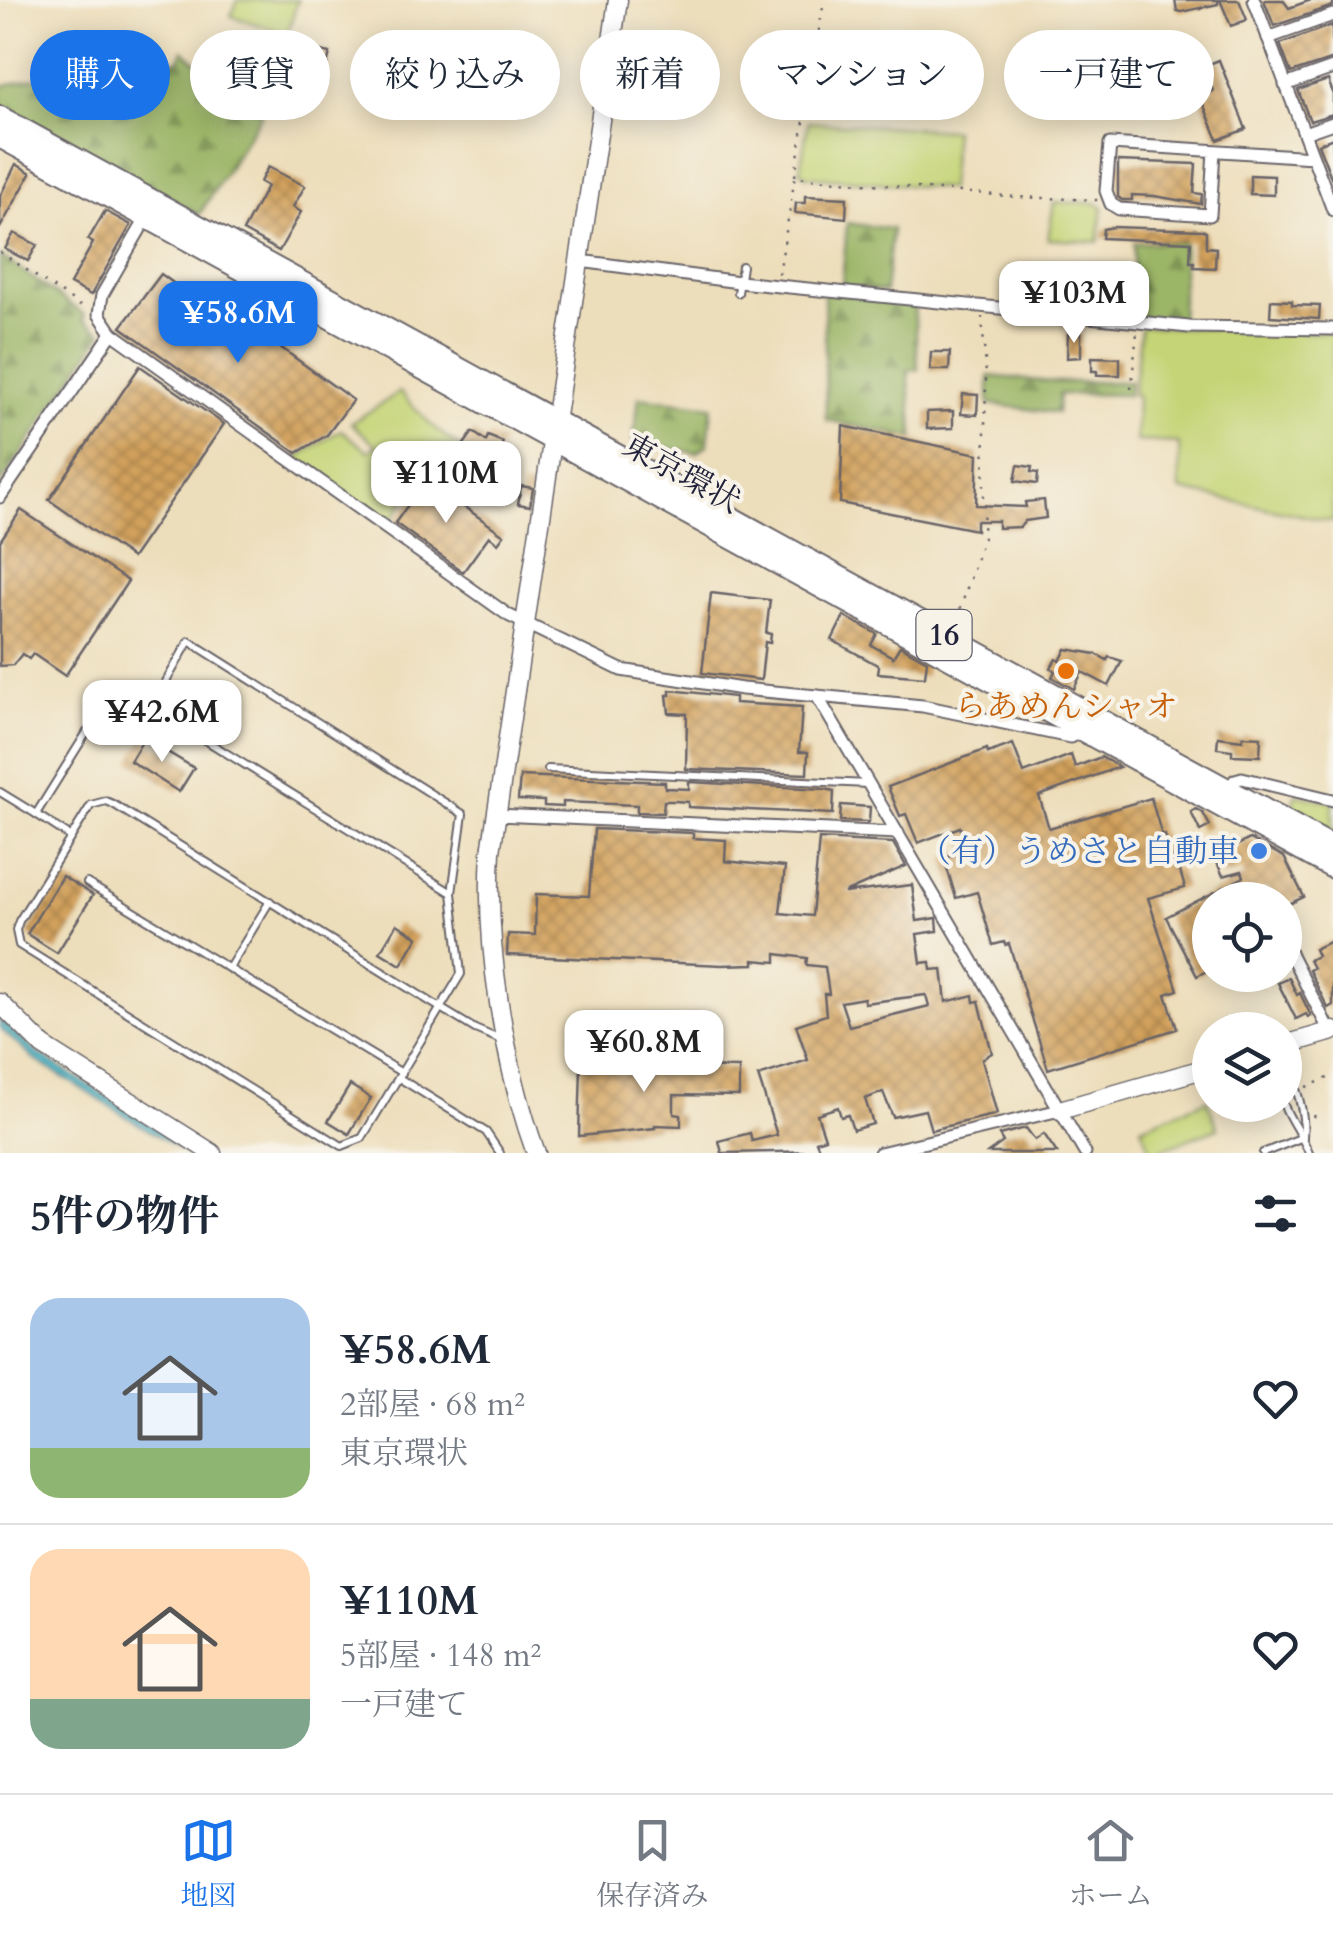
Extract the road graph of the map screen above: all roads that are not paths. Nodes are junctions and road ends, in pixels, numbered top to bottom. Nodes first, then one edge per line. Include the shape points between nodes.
1 (618, 0) edge
2 (1254, 0) edge
3 (1333, 15) edge
4 (1268, 38) junction
5 (1333, 68) edge
6 (1286, 85) junction
7 (0, 118) edge
8 (1333, 123) edge
9 (1304, 133) junction
10 (0, 136) edge
11 (1214, 151) junction
12 (1313, 156) junction
13 (1327, 178) edge
14 (1333, 210) edge
15 (147, 216) junction
16 (580, 261) junction
17 (742, 266) dead end
18 (739, 287) junction
19 (1333, 328) edge
20 (112, 334) junction
21 (554, 431) junction
22 (0, 497) edge
23 (524, 624) junction
24 (816, 696) junction
25 (152, 707) junction
26 (1084, 730) junction
27 (548, 770) dead end
28 (869, 784) junction
29 (0, 792) edge
30 (1225, 798) junction
31 (1333, 800) edge
32 (36, 814) junction
33 (495, 815) junction
34 (898, 833) junction
35 (71, 836) junction
36 (1333, 848) edge
37 (1333, 867) edge
38 (87, 883) dead end
39 (452, 893) junction
40 (270, 901) junction
41 (228, 968) junction
42 (1302, 975) edge
43 (0, 1003) edge
44 (442, 1008) junction
45 (1332, 1032) edge
46 (1302, 1040) edge
47 (507, 1042) junction
48 (1192, 1072) edge
49 (401, 1076) junction
50 (1060, 1110) junction
51 (1302, 1116) edge
52 (1291, 1122) edge
53 (1303, 1137) junction
54 (212, 1153) edge
55 (500, 1153) edge
56 (536, 1153) edge
57 (880, 1153) edge
58 (1085, 1153) edge
59 (1263, 1153) edge
60 (1310, 1153) edge

1 - 16 street
2 - 4 street
3 - 4 street
4 - 6 street
5 - 6 street
6 - 9 street
7 - 21 highway, 東京環状 / 16
8 - 9 street
9 - 12 street
10 - 15 highway, 東京環状 / 16
11 - 11 street via 1110,144 1110,201 1119,209 1210,214
11 - 12 street
12 - 13 street
13 - 14 street
15 - 20 street via 102,295 100,314
15 - 21 highway, 東京環状 / 16
16 - 18 street
16 - 21 street
17 - 18 lane
18 - 19 street via 778,285 1189,327
20 - 22 street
20 - 23 street
21 - 23 street
21 - 26 highway, 東京環状 / 16
21 - 30 highway, 東京環状 / 16 via 950,639
23 - 24 street via 621,670
23 - 33 street
24 - 26 street via 923,706 1070,737
24 - 28 street
25 - 32 lane via 146,717 87,732
25 - 39 lane
25 - 39 lane via 188,641 464,814
26 - 30 highway, 東京環状 / 16
27 - 28 lane
28 - 34 street
29 - 32 lane
30 - 31 street via 1242,778
30 - 36 highway, 東京環状 / 16
30 - 37 highway, 東京環状 / 16
32 - 35 lane
33 - 34 street
33 - 47 street via 488,890
34 - 50 street
35 - 40 lane via 91,804 106,801
35 - 49 lane via 18,921 16,937 24,950 342,1146 362,1138
38 - 41 lane
39 - 44 lane via 462,966
40 - 41 lane
40 - 44 lane
41 - 49 lane
42 - 45 street
43 - 54 street via 43,1046
44 - 47 lane
44 - 49 lane
45 - 46 street
47 - 56 street
48 - 50 street
49 - 55 lane via 486,1132
50 - 57 street
50 - 58 street
51 - 53 lane
52 - 53 lane
53 - 59 lane
53 - 60 lane

